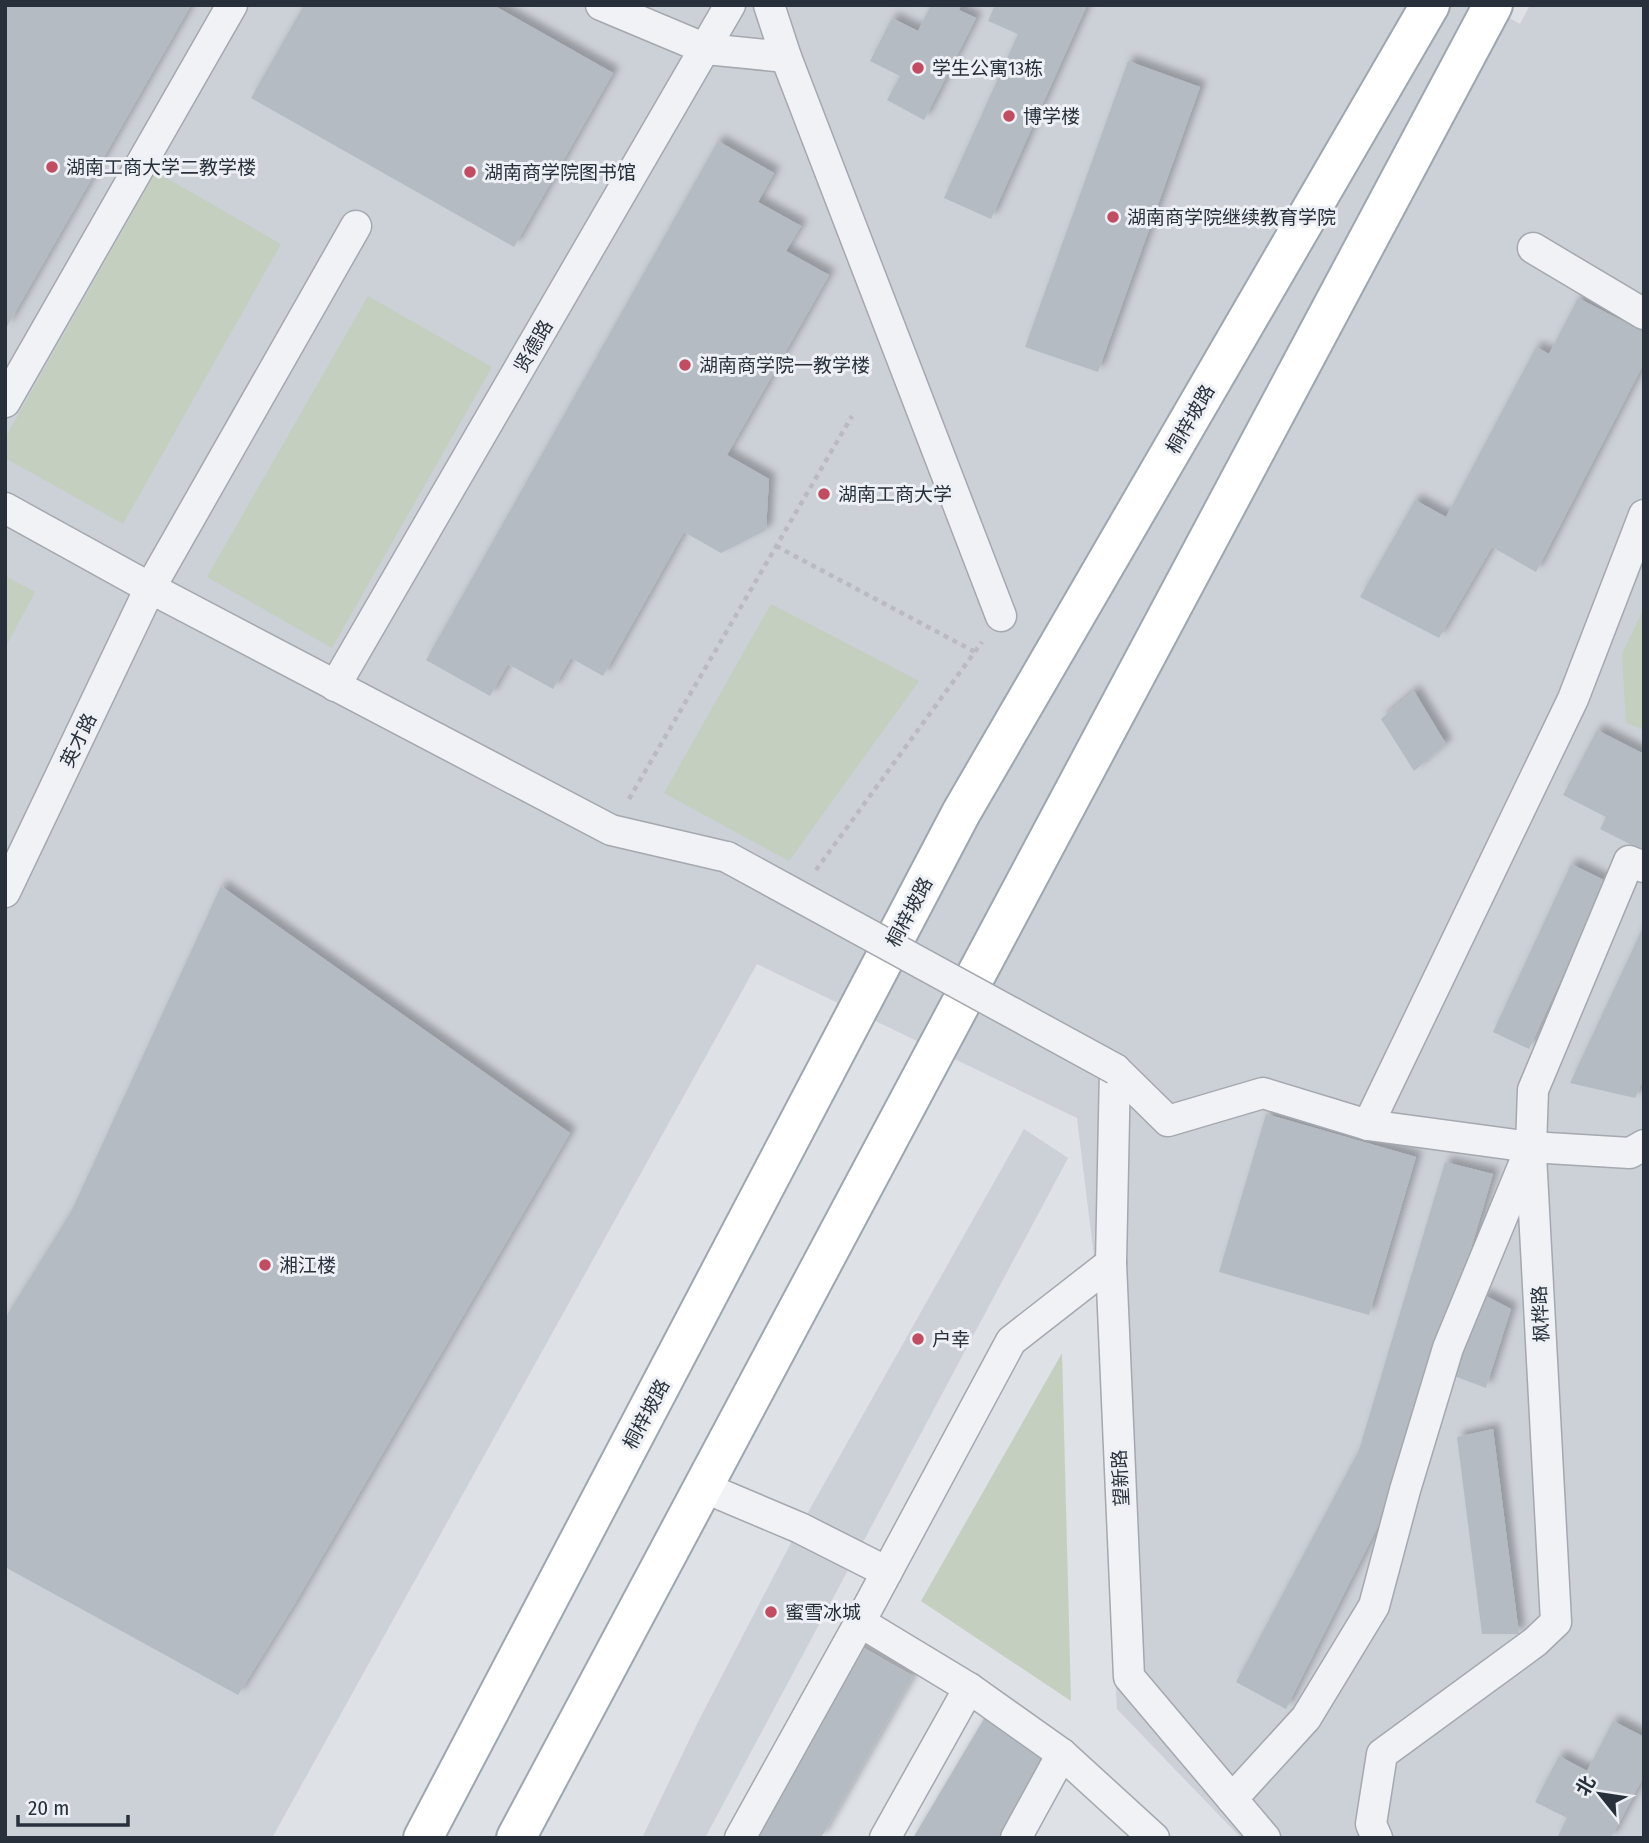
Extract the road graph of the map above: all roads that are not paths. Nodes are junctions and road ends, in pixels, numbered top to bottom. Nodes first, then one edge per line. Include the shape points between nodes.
1 (232, 5) edge
2 (601, 5) edge
3 (730, 5) edge
4 (769, 5) edge
5 (1430, 5) edge
6 (1493, 5) edge
7 (706, 49) junction
8 (786, 57) junction
9 (356, 226) dead end
10 (1533, 248) dead end
11 (1644, 314) edge
12 (5, 402) edge
13 (5, 508) edge
14 (1644, 516) edge
15 (150, 588) junction
16 (1001, 616) road end
17 (335, 686) junction
18 (1644, 867) edge
19 (5, 892) edge
20 (1115, 1069) junction
21 (1368, 1125) junction
22 (1644, 1145) edge
23 (1531, 1147) junction
24 (1111, 1263) junction
25 (702, 1487) junction
26 (887, 1572) junction
27 (860, 1622) junction
28 (969, 1688) junction
29 (1062, 1754) junction
30 (1232, 1799) junction
31 (423, 1838) edge
32 (516, 1838) edge
33 (740, 1838) edge
34 (885, 1838) edge
35 (1016, 1838) edge
36 (1154, 1838) edge
37 (1265, 1838) edge
38 (1377, 1838) edge

1 - 12 street
2 - 7 street
3 - 7 street, 贤德路
4 - 8 street
5 - 31 main road, 桐梓坡路 via 961,813
6 - 25 main road
7 - 8 street
7 - 17 street, 贤德路
8 - 16 street
9 - 15 street, 英才路
10 - 11 street
13 - 15 street
14 - 21 street via 1573,699
15 - 17 street
15 - 19 street, 英才路
17 - 20 street, bridge via 611,830 727,858
18 - 23 street via 1629,861 1532,1090
20 - 21 street via 1168,1121 1264,1093
20 - 24 street, 望新路
21 - 23 street
22 - 23 street via 1630,1153
23 - 30 street via 1448,1348 1374,1606 1306,1718
23 - 38 street, 枫桦路 via 1556,1622 1382,1754 1371,1824
24 - 26 street via 1011,1341
24 - 30 street, 望新路 via 1129,1677
25 - 26 street via 800,1528
25 - 32 main road
26 - 27 street
27 - 28 street
27 - 33 street
28 - 29 street
28 - 34 street
29 - 35 street
29 - 36 street
30 - 37 street, 望新路

